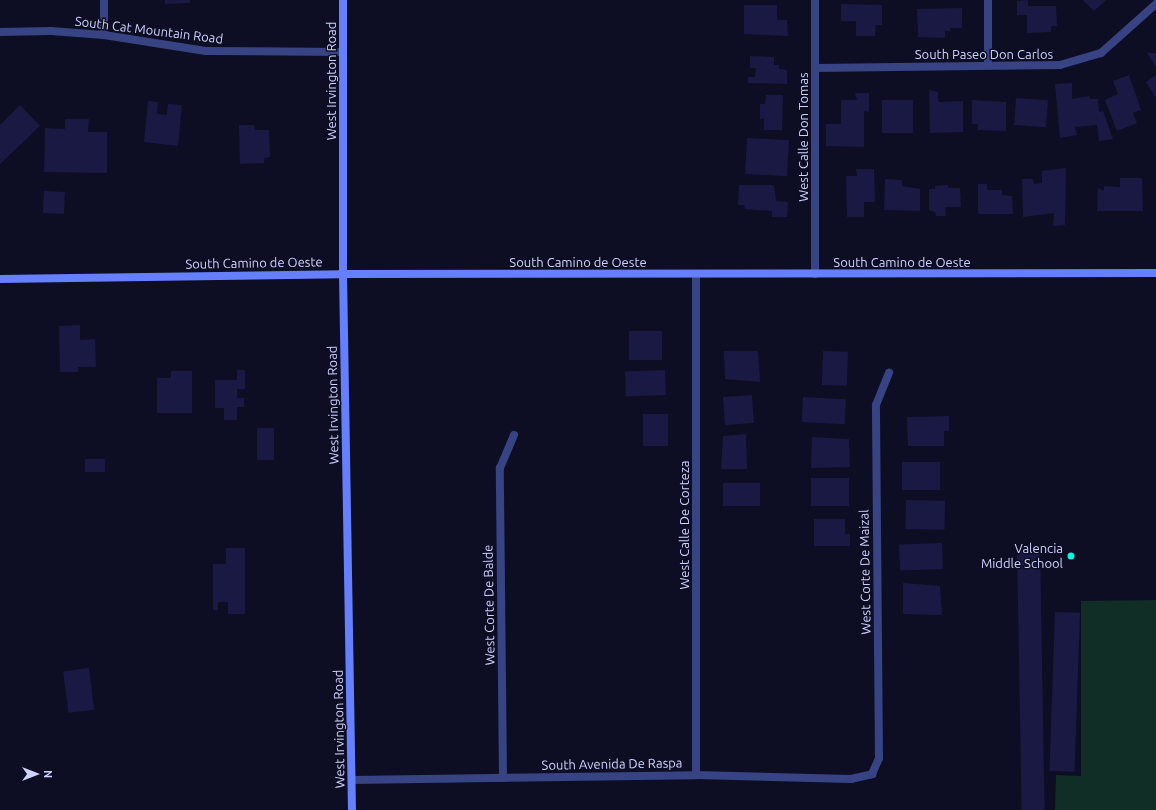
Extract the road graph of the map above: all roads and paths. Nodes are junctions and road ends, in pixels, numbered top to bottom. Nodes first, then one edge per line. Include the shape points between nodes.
1 (104, 0) edge
2 (343, 0) edge
3 (815, 0) edge
4 (988, 0) edge
5 (1156, 4) edge
6 (0, 32) edge
7 (104, 35) junction
8 (343, 52) junction
9 (988, 65) junction
10 (815, 68) junction
11 (1156, 273) edge
12 (343, 274) junction
13 (696, 274) junction
14 (815, 274) junction
15 (0, 279) edge
16 (889, 372) dead end
17 (514, 435) dead end
18 (872, 774) joint
19 (696, 775) junction
20 (502, 778) junction
21 (352, 780) junction
22 (352, 810) edge

1 - 7 street
2 - 8 street, West Irvington Road
3 - 10 street, West Calle Don Tomas
4 - 9 street
5 - 9 street, South Paseo Don Carlos via 1101,53 1060,65
6 - 7 street, South Cat Mountain Road via 50,31
7 - 8 street, South Cat Mountain Road via 206,51
8 - 12 street, West Irvington Road
9 - 10 street, South Paseo Don Carlos
10 - 14 street, West Calle Don Tomas
11 - 14 street, South Camino de Oeste
12 - 13 street, South Camino de Oeste
12 - 15 street, South Camino de Oeste
12 - 21 street, West Irvington Road
13 - 14 street, South Camino de Oeste
13 - 19 street, West Calle De Corteza
16 - 18 street, West Corte De Maizal via 876,405 879,758
17 - 20 street, West Corte De Balde via 500,468
18 - 19 street, South Avenida De Raspa via 851,778
19 - 20 street, South Avenida De Raspa
20 - 21 street, South Avenida De Raspa
21 - 22 street, West Irvington Road

